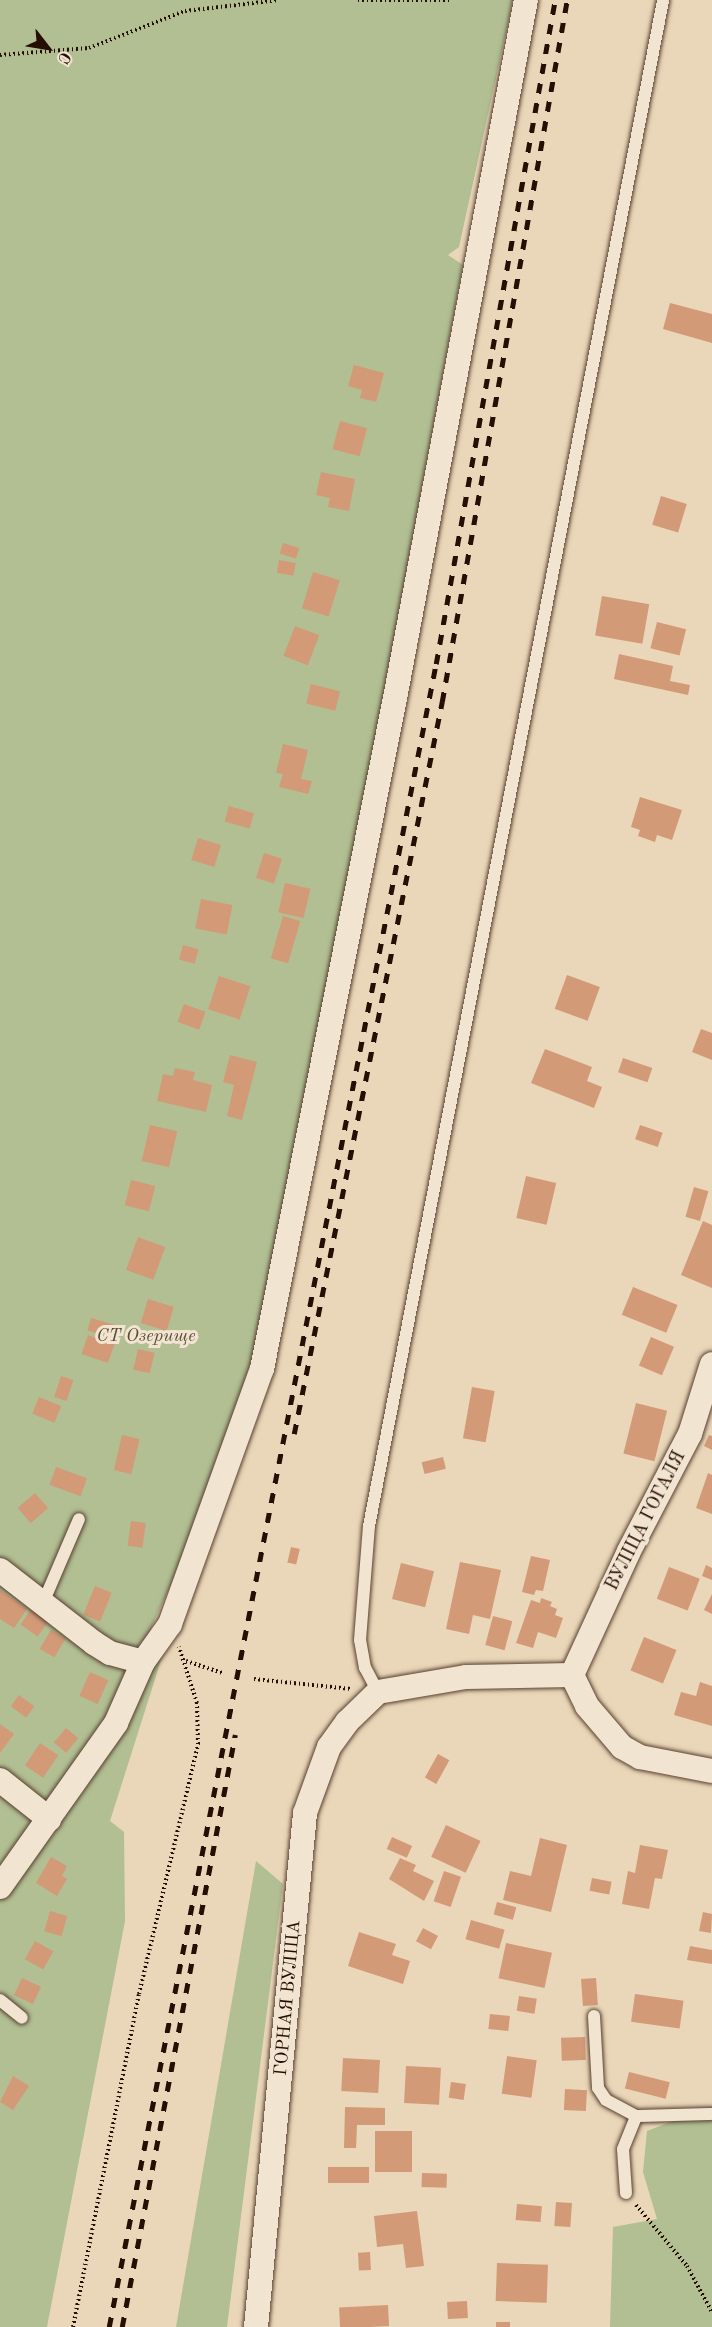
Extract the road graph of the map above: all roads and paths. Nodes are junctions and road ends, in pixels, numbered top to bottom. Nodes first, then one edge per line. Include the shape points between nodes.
1 (278, 0) edge
2 (358, 0) edge
3 (449, 0) edge
4 (526, 0) edge
5 (663, 0) edge
6 (0, 55) edge
7 (712, 1364) edge
8 (79, 1519) dead end
9 (0, 1570) edge
10 (43, 1603) junction
11 (170, 1624) junction
12 (148, 1656) junction
13 (186, 1661) junction
14 (223, 1673) dead end
15 (572, 1675) junction
16 (254, 1679) dead end
17 (378, 1692) junction
18 (712, 1771) edge
19 (0, 1780) edge
20 (49, 1819) junction
21 (0, 1887) edge
22 (0, 2000) edge
23 (594, 2016) dead end
24 (22, 2018) dead end
25 (712, 2114) edge
26 (636, 2116) junction
27 (626, 2193) joint
28 (712, 2312) edge
29 (73, 2327) edge
30 (256, 2327) edge

1 - 6 path via 185,11 89,48
2 - 3 path
4 - 11 street via 394,705 262,1369
5 - 17 lane via 369,1526 360,1640 365,1668
7 - 15 street, ВУЛІЦА ГОГАЛЯ via 690,1434 629,1551
8 - 10 lane
9 - 10 street
10 - 12 street via 102,1648
11 - 12 street
11 - 13 path
12 - 20 street via 116,1723
13 - 14 path
13 - 29 path via 197,1703 198,1744 139,1994
15 - 17 street via 466,1677
15 - 18 street via 587,1706 622,1747 640,1757
16 - 17 path
17 - 30 street, ГОРНАЯ ВУЛІЦА via 347,1722 329,1747 305,1813
19 - 20 street
20 - 21 street
22 - 24 lane
23 - 26 lane via 598,2088 606,2100
25 - 26 lane
26 - 27 lane via 623,2149
27 - 28 path via 687,2265

